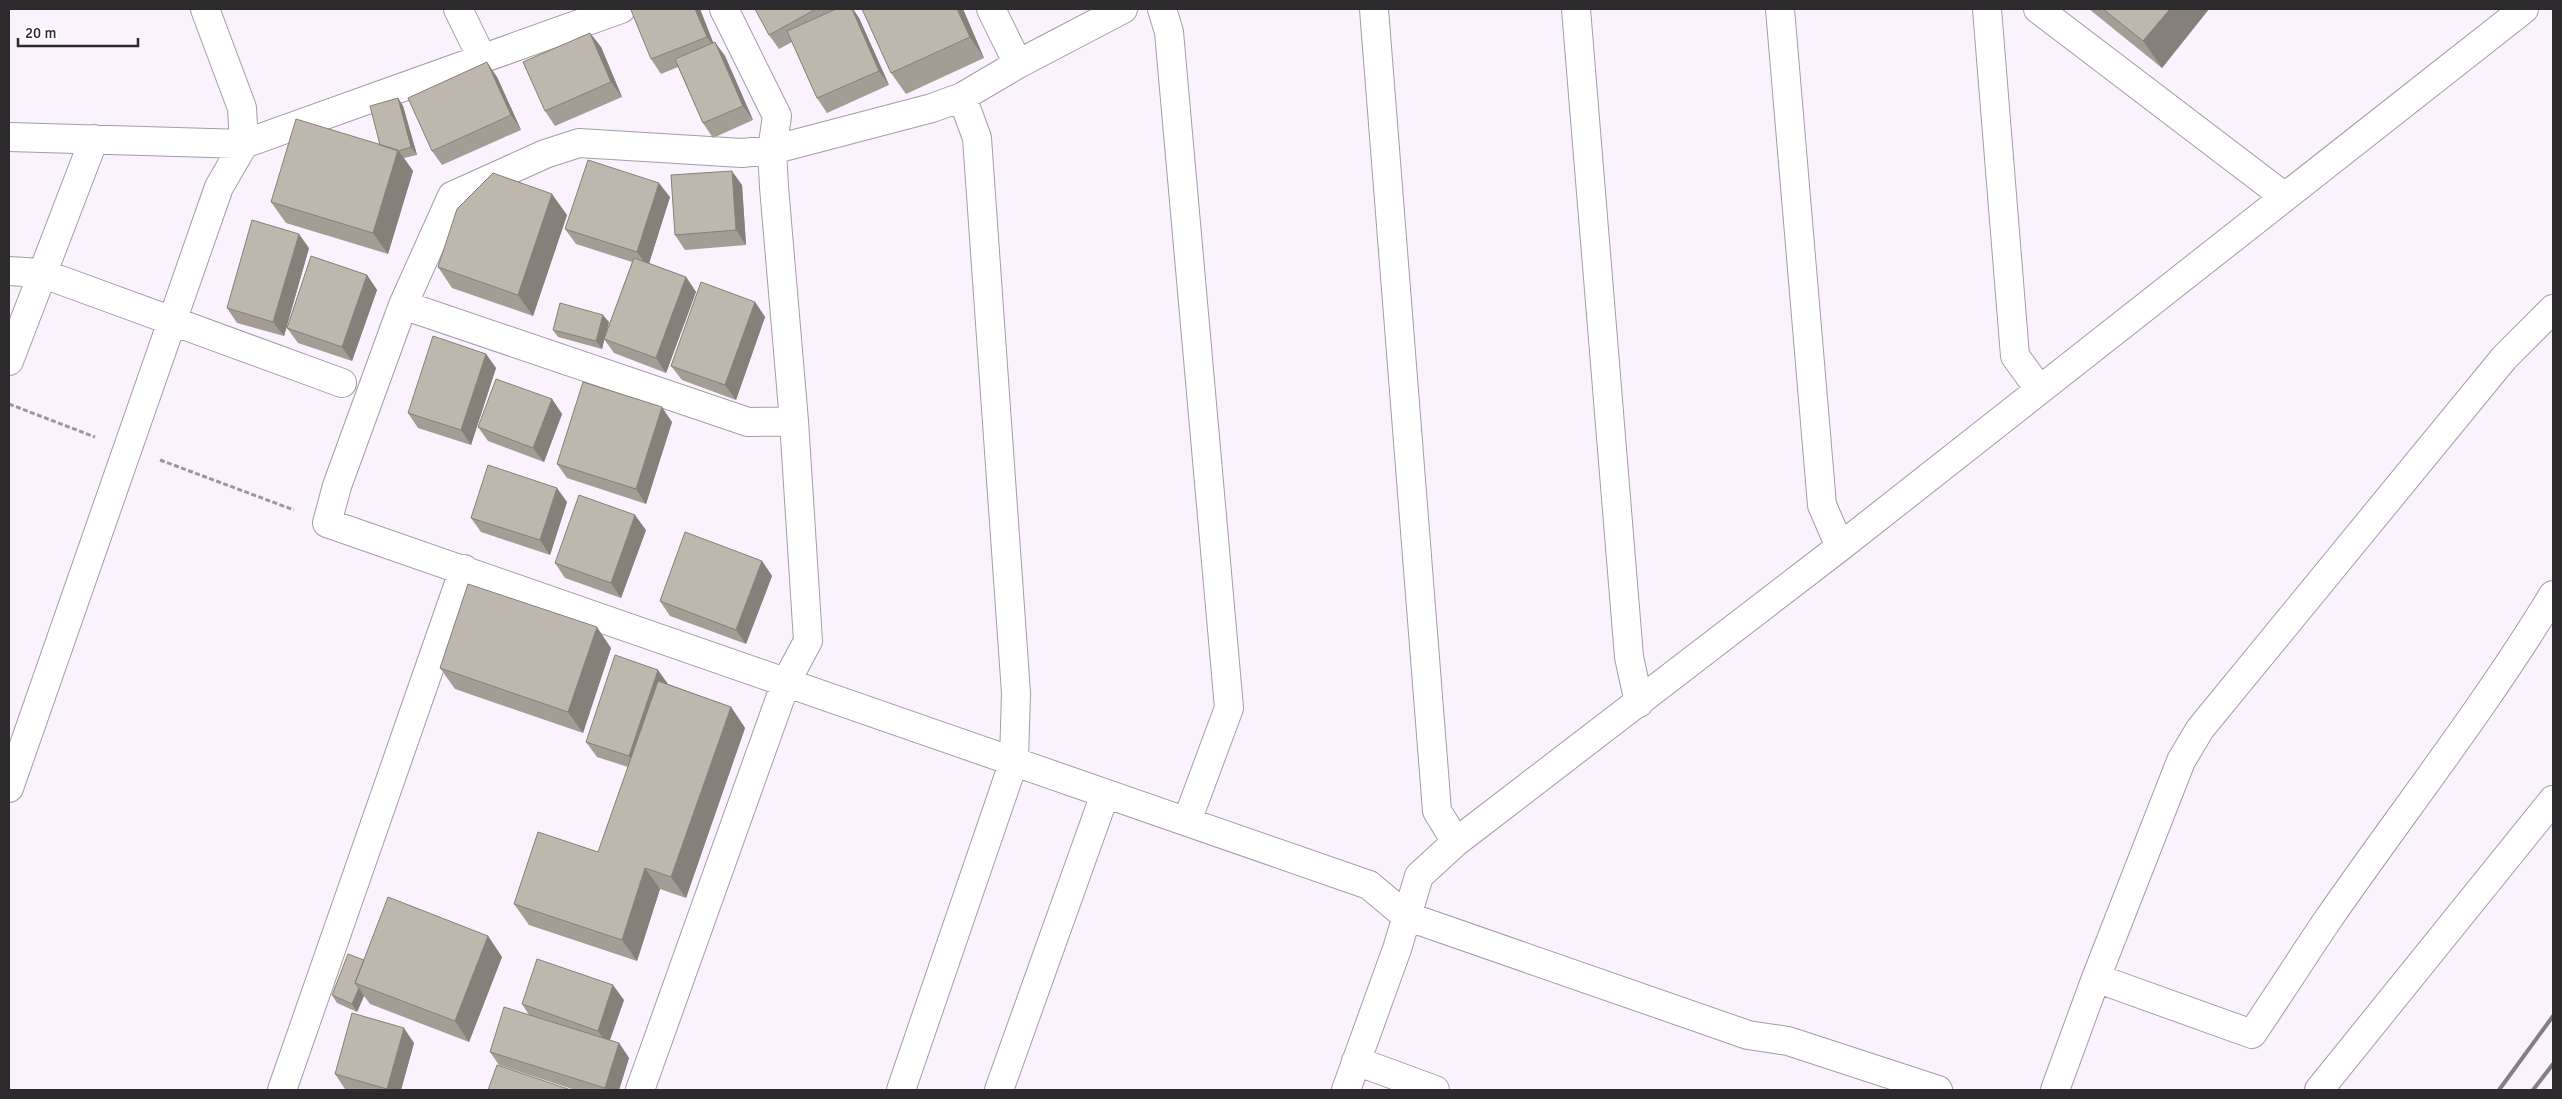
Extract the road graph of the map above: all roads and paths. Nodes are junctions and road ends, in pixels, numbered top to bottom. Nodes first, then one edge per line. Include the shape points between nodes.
1 (205, 9) edge
2 (458, 9) edge
3 (621, 9) edge
4 (724, 9) edge
5 (991, 9) edge
6 (1123, 9) edge
7 (1162, 9) edge
8 (1374, 9) edge
9 (1576, 9) edge
10 (1780, 9) edge
11 (1987, 9) edge
12 (2038, 9) edge
13 (2524, 9) edge
14 (482, 58) junction
15 (1018, 64) junction
16 (962, 97) junction
17 (9, 138) edge
18 (94, 139) junction
19 (244, 144) junction
20 (772, 150) junction
21 (2285, 197) junction
22 (9, 271) edge
23 (41, 273) junction
24 (403, 305) junction
25 (2553, 309) edge
26 (172, 321) junction
27 (9, 360) edge
28 (342, 384) dead end
29 (2039, 389) junction
30 (9, 404) edge
31 (794, 422) junction
32 (127, 449) junction
33 (328, 523) junction
34 (1840, 547) junction
35 (464, 569) junction
36 (2553, 595) edge
37 (786, 682) junction
38 (1639, 703) junction
39 (1014, 762) junction
40 (9, 788) edge
41 (1105, 794) junction
42 (2553, 800) edge
43 (1187, 821) junction
44 (1456, 842) junction
45 (1406, 916) junction
46 (2096, 978) junction
47 (1356, 1061) junction
48 (282, 1090) edge
49 (640, 1090) edge
50 (901, 1090) edge
51 (999, 1090) edge
52 (1346, 1090) edge
53 (1435, 1090) edge
54 (1938, 1090) edge
55 (2055, 1090) edge
56 (2319, 1090) edge

1 - 19 street via 242,108
2 - 14 street
3 - 14 street
4 - 20 street via 777,116
5 - 15 street
6 - 15 street
7 - 43 street via 1169,32 1229,708
8 - 44 street via 1436,811
9 - 38 street via 1628,648
10 - 34 street via 1822,505
11 - 29 street via 2014,356
12 - 21 street
13 - 21 street
14 - 19 street
15 - 16 street
16 - 20 street via 932,108
16 - 39 street via 977,138 1016,693
17 - 18 street
18 - 19 street
18 - 23 street
19 - 26 street via 219,187
20 - 24 street via 742,153 579,143 545,154 452,196
20 - 31 street
21 - 29 street
22 - 23 street
23 - 26 street
23 - 27 street
24 - 31 street via 748,422
24 - 33 street via 337,486
25 - 46 street via 2504,358 2200,729 2181,761
26 - 28 street
26 - 32 street
29 - 34 street
30 - 32 path
31 - 37 street via 808,641
32 - 33 path
32 - 40 street
33 - 35 street
34 - 38 street
35 - 37 street
35 - 48 street
36 - 46 street via 2510,664 2252,1034
37 - 39 street
37 - 49 street
38 - 44 street
39 - 41 street
39 - 50 street
41 - 43 street
41 - 51 street
42 - 56 street
43 - 45 street via 1369,885
44 - 45 street via 1419,876
45 - 47 street
45 - 54 street via 1748,1036 1788,1041
46 - 55 street
47 - 52 street
47 - 53 street

